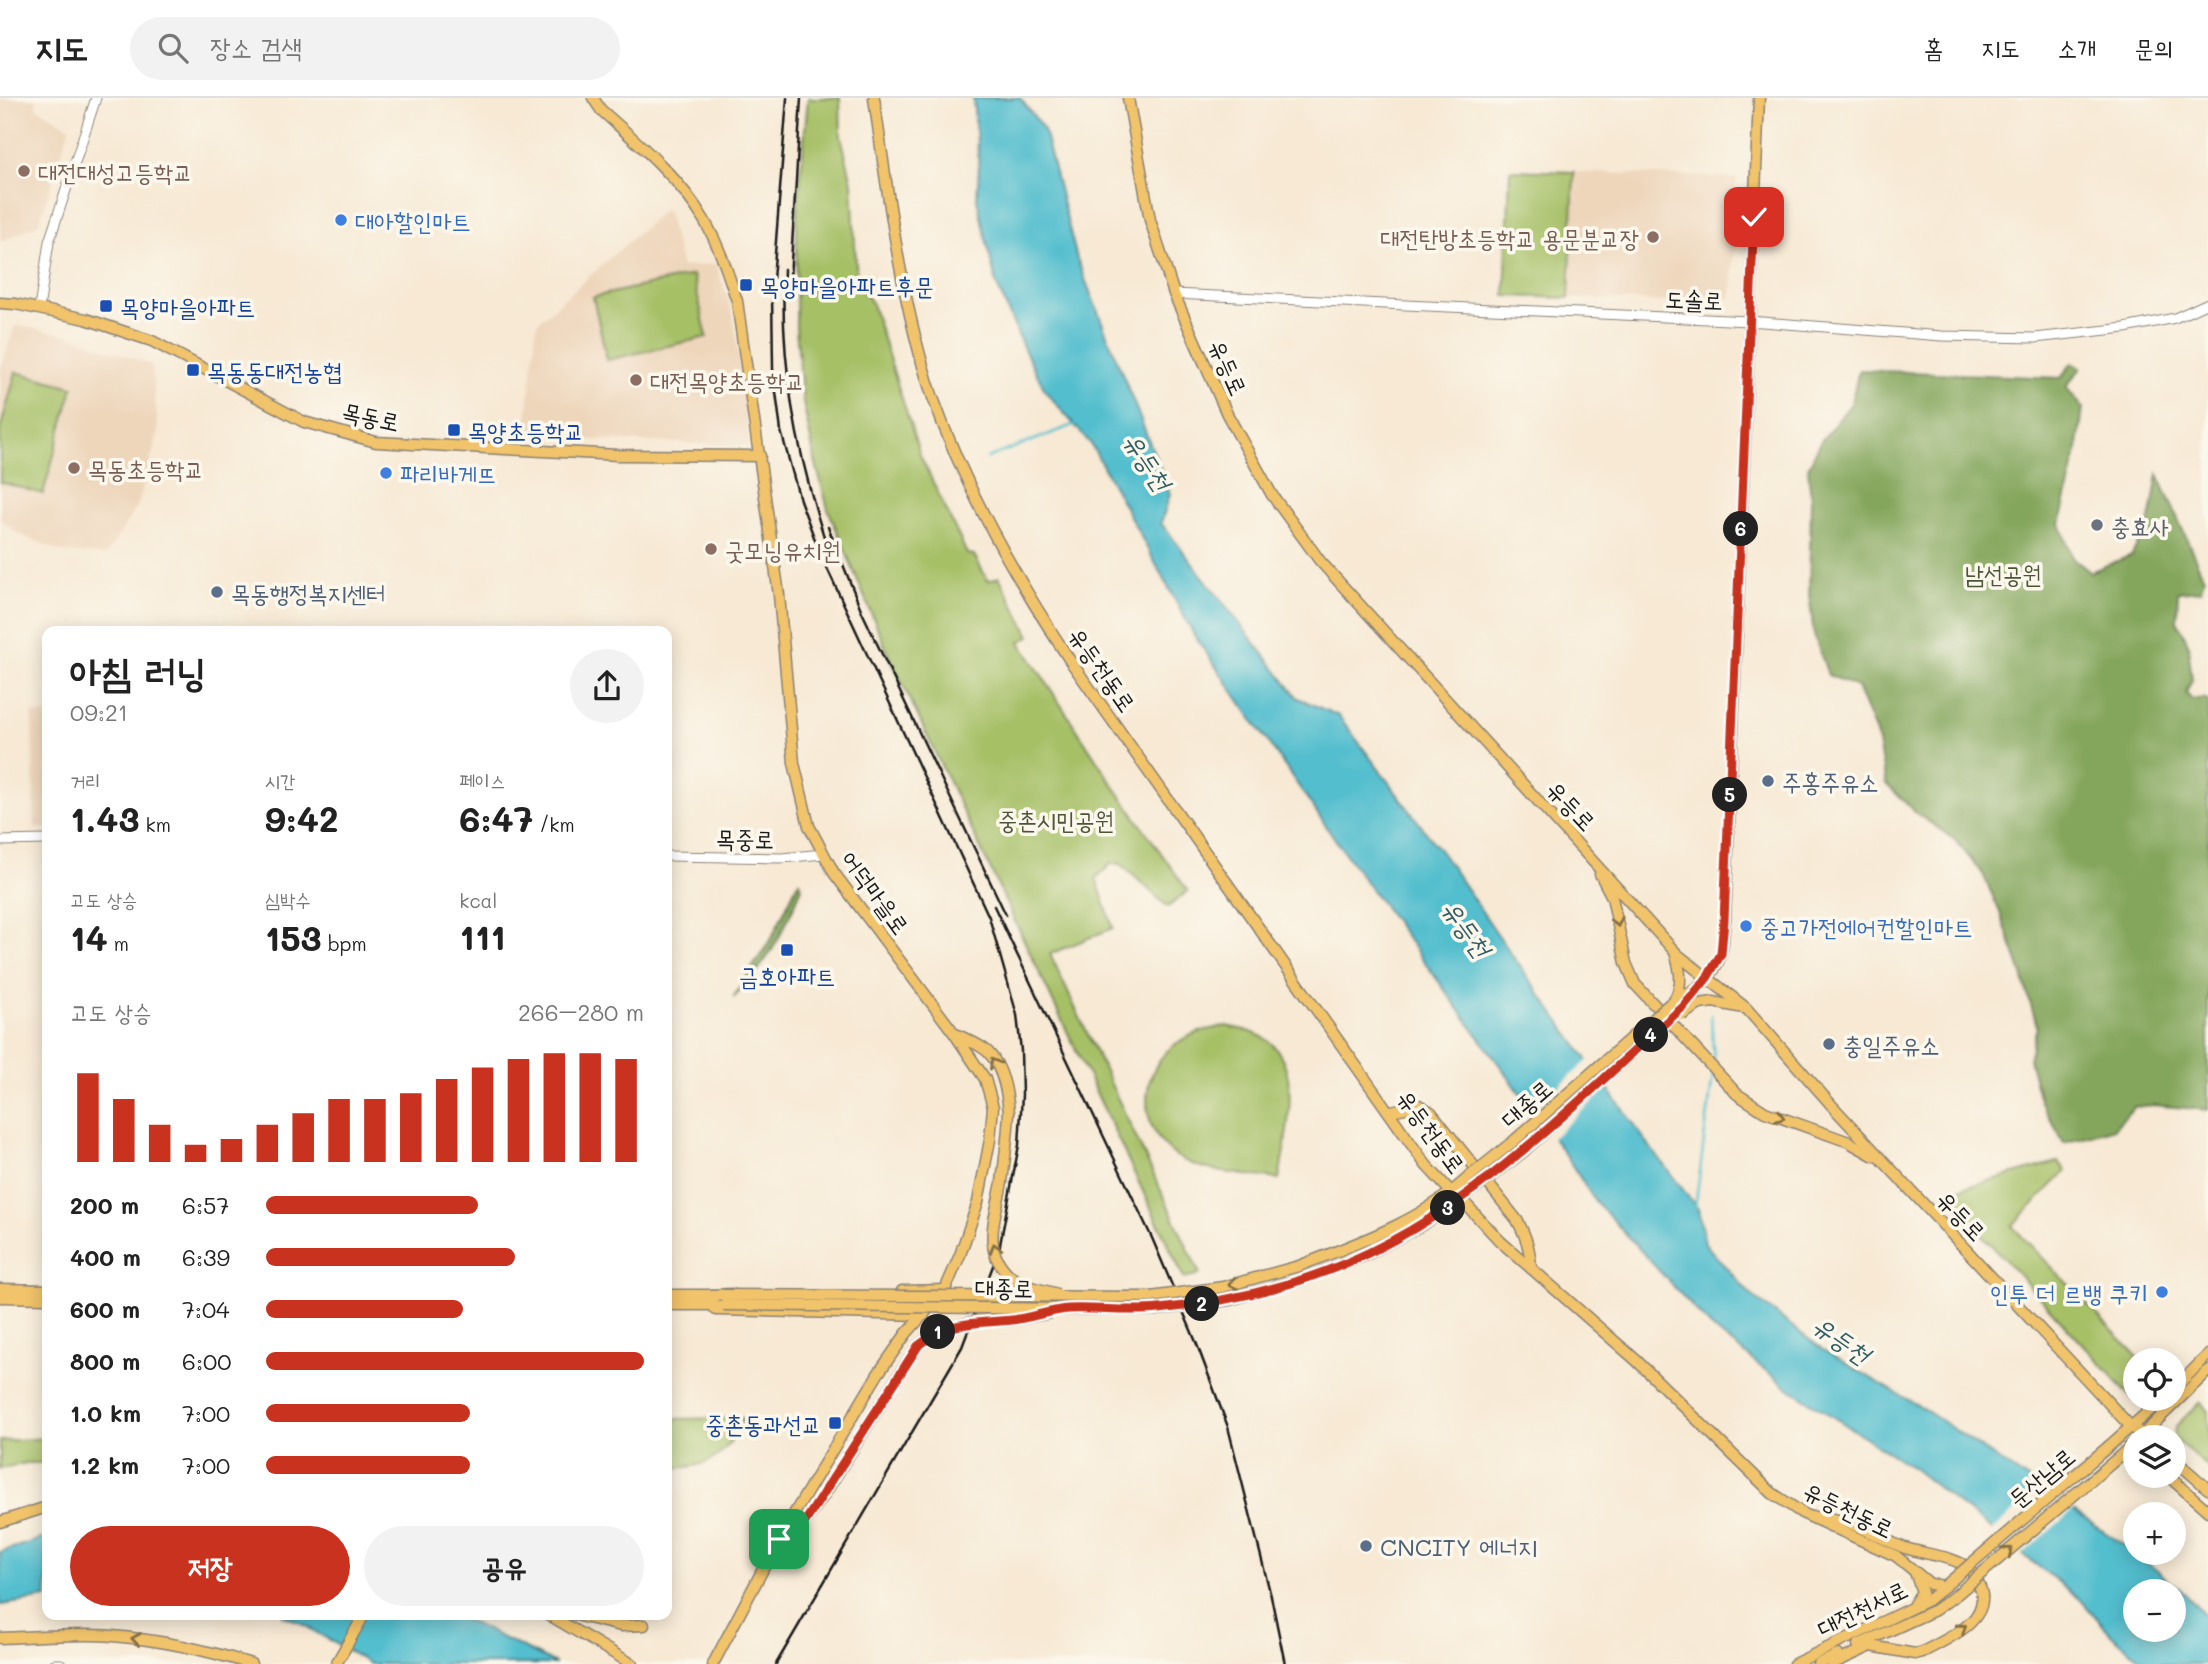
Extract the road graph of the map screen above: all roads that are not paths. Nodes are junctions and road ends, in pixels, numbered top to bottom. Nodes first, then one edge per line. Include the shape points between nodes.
1 (96, 98) edge
2 (593, 98) edge
3 (874, 98) edge
4 (1128, 98) edge
5 (1759, 98) edge
6 (1174, 294) junction
7 (0, 303) edge
8 (2208, 303) edge
9 (39, 309) junction
10 (1749, 321) junction
11 (760, 456) junction
12 (42, 840) edge
13 (0, 841) edge
14 (823, 854) junction
15 (672, 856) edge
16 (1592, 859) junction
17 (1675, 952) junction
18 (1707, 978) junction
19 (1699, 988) junction
20 (1674, 1000) junction
21 (1746, 1008) junction
22 (954, 1033) junction
23 (1648, 1038) junction
24 (1391, 1111) junction
25 (1884, 1162) junction
26 (1456, 1196) junction
27 (1531, 1268) junction
28 (0, 1289) edge
29 (42, 1290) edge
30 (945, 1290) junction
31 (672, 1296) edge
32 (0, 1297) edge
33 (42, 1298) edge
34 (717, 1300) junction
35 (1066, 1303) junction
36 (672, 1304) edge
37 (924, 1315) junction
38 (2208, 1355) edge
39 (2208, 1371) edge
40 (2186, 1377) edge
41 (2150, 1411) edge
42 (2130, 1425) edge
43 (2134, 1425) edge
44 (2153, 1425) edge
45 (2123, 1434) edge
46 (2123, 1452) edge
47 (2186, 1470) edge
48 (2182, 1488) edge
49 (2208, 1489) edge
50 (42, 1509) edge
51 (2208, 1511) edge
52 (1811, 1517) junction
53 (0, 1522) edge
54 (785, 1530) junction
55 (1913, 1569) junction
56 (1945, 1586) junction
57 (1910, 1608) junction
58 (360, 1620) edge
59 (557, 1620) edge
60 (596, 1620) edge
61 (643, 1625) dead end
62 (0, 1638) edge
63 (338, 1660) edge
64 (54, 1664) edge
65 (61, 1664) edge
66 (251, 1664) edge
67 (632, 1664) edge
68 (713, 1664) edge
69 (1794, 1664) edge
70 (1818, 1664) edge
71 (1832, 1664) edge

1 - 9 street via 50,242
2 - 11 main road, 어덕마을로 via 679,185 705,220 737,301
3 - 24 main road, 유등천동로 via 905,290 932,393 991,533 1071,662
4 - 6 main road, 유등로 via 1150,220
5 - 10 main road, 대종로
6 - 10 street, 도솔로
6 - 16 main road, 유등로 via 1227,414 1280,506 1320,561
7 - 9 main road, 목동로
8 - 10 street, 도솔로 via 2175,318 2035,338 1942,336
9 - 11 main road, 목동로 via 152,341 304,422 376,442 618,455
10 - 18 main road, 대종로 via 1724,920 1721,954
11 - 14 main road, 어덕마을로 via 779,595 794,763 809,826
12 - 13 street
14 - 15 street, 목중로
14 - 22 main road, 어덕마을로
16 - 17 main road, 유등로
16 -> 25 main road via 1612,897 1635,984 1737,1094 1765,1112 1849,1142
17 - 18 main road, 유등로
17 - 20 main road via 1680,969
18 - 19 main road, 대종로
18 - 21 main road, 유등로
19 - 20 main road, 대종로, bridge
19 - 23 main road, 대종로, bridge
20 - 26 main road, 대종로, bridge via 1469,1177
21 - 23 main road, bridge via 1700,1004
21 - 25 main road, 유등로
22 - 30 main road, 어덕마을로 via 985,1079 993,1107 978,1202
35 -> 22 main road, bridge via 1017,1281 995,1251 991,1238 1004,1164 1007,1091 988,1052
23 - 26 main road, 대종로, bridge via 1524,1151 1477,1187
24 - 26 main road, 유등천동로 via 1426,1165
24 - 27 main road via 1419,1105 1431,1112 1517,1220 1531,1252
25 - 42 main road, 유등로
26 - 27 main road, 유등천동로
26 -> 35 main road, 대종로, bridge via 1299,1266 1223,1287
26 - 35 main road, 대종로, bridge via 1422,1226 1366,1255 1229,1300 1156,1310
27 - 52 main road, 유등천동로 via 1636,1360 1772,1493
28 - 29 main road
30 - 34 main road
30 - 37 main road, 어덕마을로
31 - 34 main road, 대종로
32 - 33 main road
34 - 35 main road, 대종로, bridge
34 - 36 main road, 대종로
34 - 37 main road via 716,1310
35 - 54 main road, bridge via 1012,1320 946,1328 930,1336 918,1346 805,1522
37 - 54 main road, 어덕마을로 via 878,1374
38 - 40 main road
39 - 44 main road, 둔산남로
41 - 43 main road, 둔산남로
45 - 56 main road, 둔산남로, bridge
70 -> 46 main road, 둔산남로, bridge via 1956,1595
47 - 49 main road
48 - 51 main road
50 - 53 main road
52 - 55 main road, 유등천동로 via 1896,1556
71 -> 52 main road via 1871,1646 1923,1652 1968,1627 1976,1618 1982,1591 1975,1574 1954,1561 1905,1548 1831,1517
54 - 68 main road, 어덕마을로
55 - 56 main road, 유등천동로 via 1930,1584
55 - 57 main road via 1922,1592
56 - 57 main road, 대전천서로
57 - 69 main road, 대전천서로
58 - 63 main road
59 - 67 main road
60 - 61 main road
66 -> 62 main road via 220,1654 112,1636
64 - 65 street

